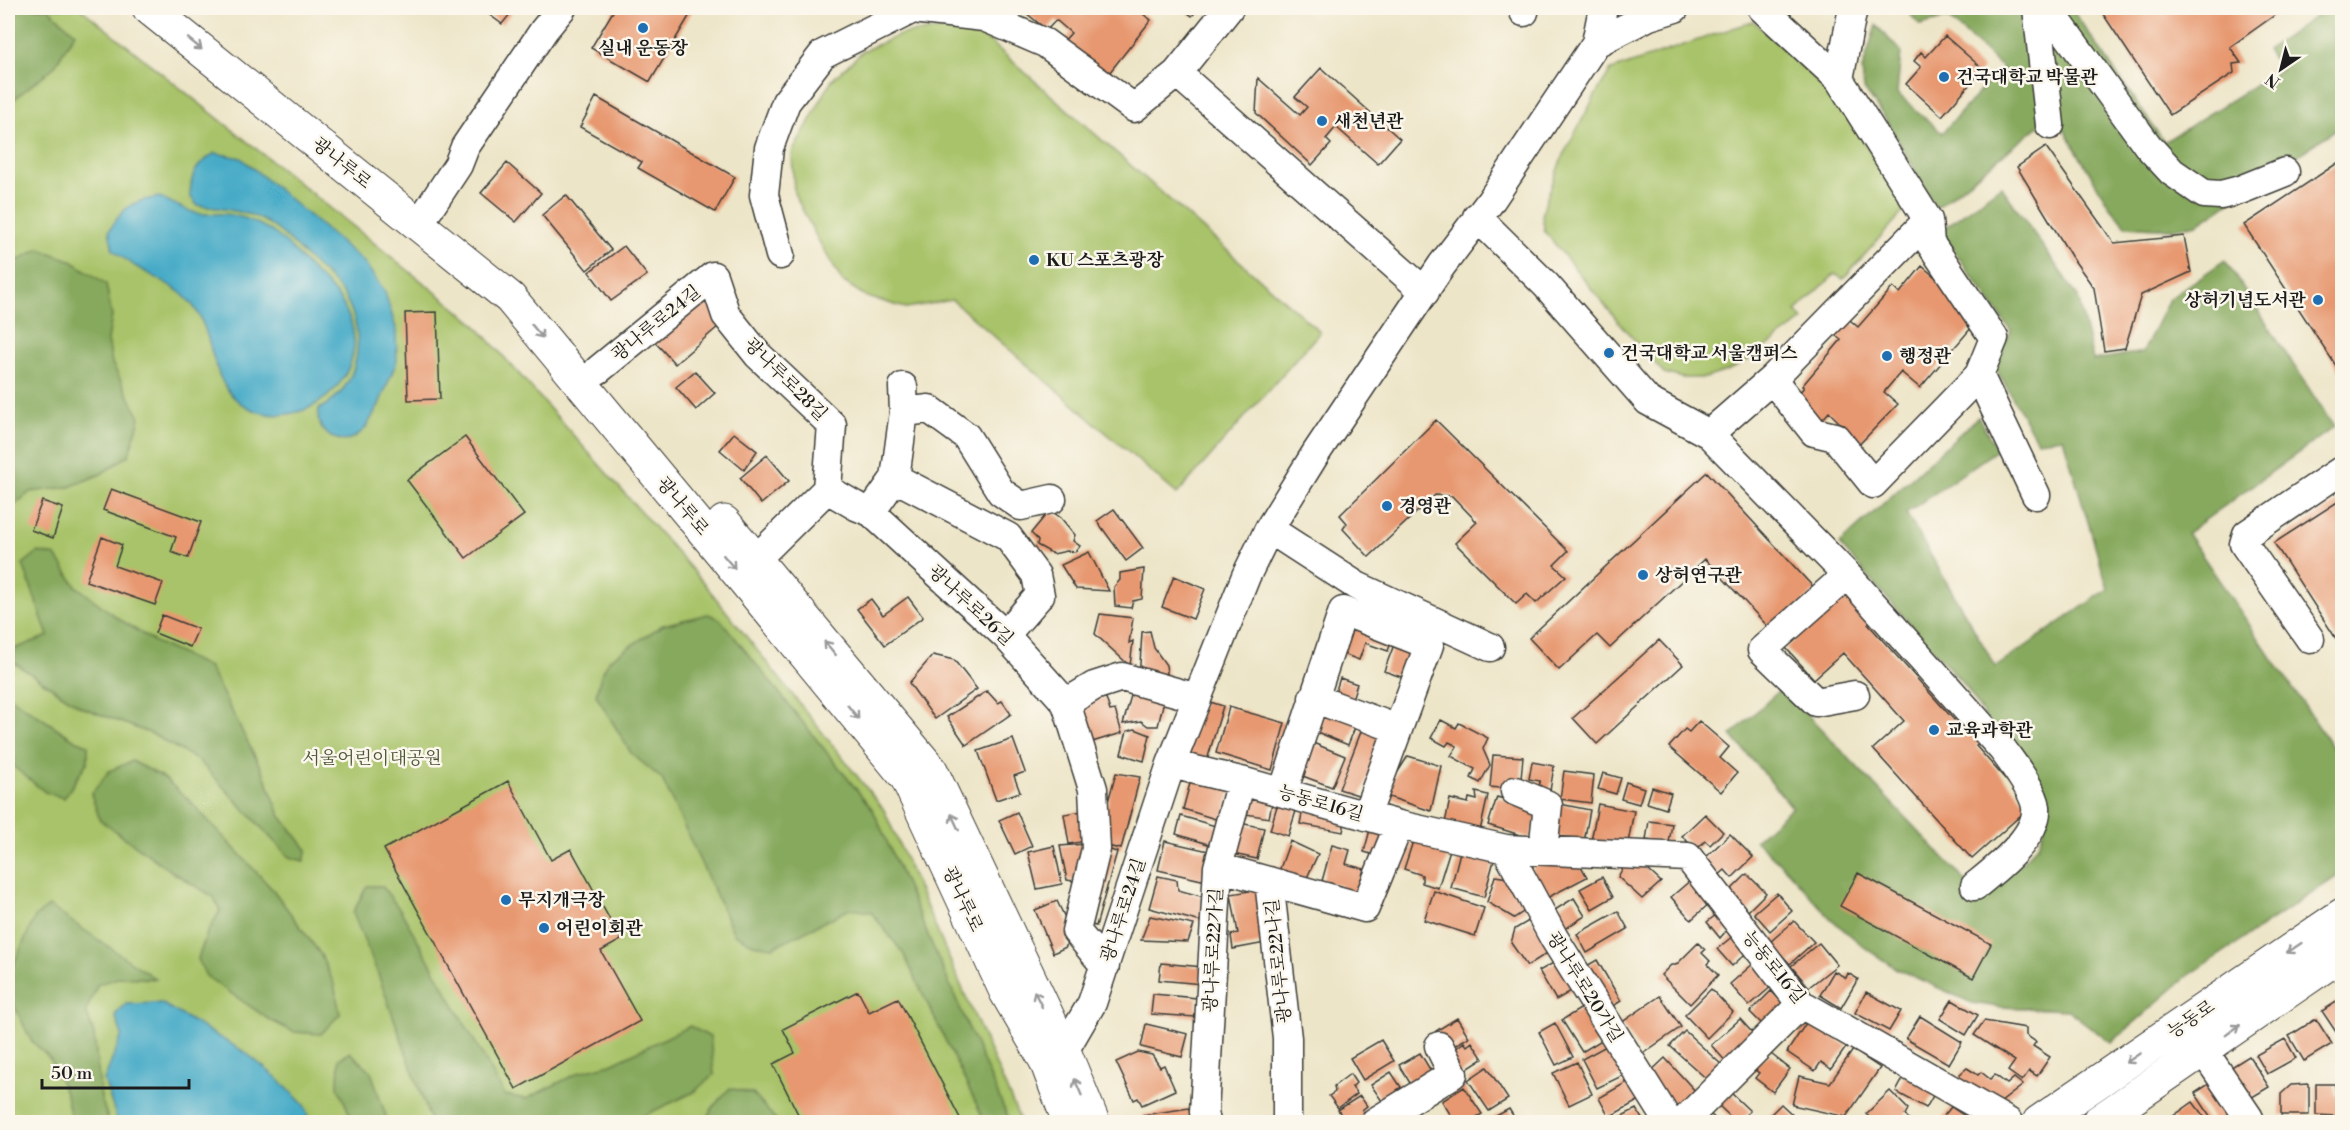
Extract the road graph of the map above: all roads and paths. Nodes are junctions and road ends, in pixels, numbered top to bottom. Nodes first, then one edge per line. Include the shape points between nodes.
1 (149, 8) edge
2 (184, 8) edge
3 (562, 8) edge
4 (912, 8) edge
5 (1229, 8) edge
6 (1604, 8) edge
7 (1675, 8) edge
8 (1762, 8) edge
9 (1853, 8) edge
10 (2037, 8) edge
11 (2048, 8) edge
12 (1596, 43) junction
13 (1177, 73) junction
14 (1839, 79) junction
15 (2050, 125) dead end
16 (2285, 172) dead end
17 (424, 217) junction
18 (1477, 217) junction
19 (1921, 236) junction
20 (780, 255) dead end
21 (713, 276) joint
22 (1425, 292) junction
23 (598, 370) junction
24 (1979, 375) junction
25 (1772, 379) junction
26 (1709, 434) junction
27 (2343, 470) edge
28 (895, 478) junction
29 (826, 489) junction
30 (2036, 495) dead end
31 (1052, 499) dead end
32 (1021, 506) junction
33 (871, 512) junction
34 (1269, 529) junction
35 (1008, 537) junction
36 (756, 559) junction
37 (1847, 575) junction
38 (1005, 635) junction
39 (2310, 639) dead end
40 (1490, 647) dead end
41 (1855, 695) dead end
42 (1197, 698) junction
43 (1314, 698) junction
44 (1066, 704) junction
45 (1398, 729) junction
46 (1171, 764) junction
47 (1241, 781) junction
48 (1515, 791) dead end
49 (1283, 792) junction
50 (1366, 816) junction
51 (1399, 825) junction
52 (1506, 849) junction
53 (1543, 850) junction
54 (1218, 867) junction
55 (1269, 881) junction
56 (1975, 886) dead end
57 (2343, 915) edge
58 (2343, 954) edge
59 (1105, 966) junction
60 (1801, 1004) junction
61 (1439, 1046) dead end
62 (2203, 1050) junction
63 (1055, 1056) junction
64 (2249, 1118) dead end
65 (1069, 1122) edge
66 (1093, 1122) edge
67 (1206, 1122) edge
68 (1287, 1122) edge
69 (1375, 1122) edge
70 (1669, 1122) edge
71 (1683, 1122) edge
72 (2008, 1122) edge
73 (2039, 1122) edge
74 (2098, 1122) edge

1 -> 17 main road, 광나루로
2 - 17 main road, 광나루로
3 - 17 street via 465,147 458,165
4 - 13 street via 984,16 1045,43 1134,108
4 - 20 street via 823,54 786,102 769,148 764,195
5 - 13 street
6 - 12 street
7 - 12 street via 1649,16
8 - 14 street
9 - 14 street
10 - 15 street
11 - 16 street via 2148,146 2172,172 2204,194 2221,195
12 - 18 street, 광나루로24길
13 - 22 street
14 - 19 street
17 - 23 main road, 광나루로 via 531,291
17 -> 63 main road, 광나루로 via 510,298 907,778 1006,992
18 - 22 street, 광나루로24길
18 - 26 street via 1546,285 1648,401
19 - 24 street via 1994,338
19 - 25 street
21 - 23 street, 광나루로24길
21 - 29 street, 광나루로28길 via 726,315 758,355 832,425
22 - 34 street, 광나루로24길
23 - 36 main road, 광나루로
24 - 25 street via 1873,484 1835,436 1814,432
24 - 30 street
25 - 26 street
26 - 37 street
27 - 39 street via 2247,534 2244,544
28 - 32 street via 904,399 929,409 966,436 1001,492
28 - 33 street
28 - 35 street
29 - 33 street, 광나루로26길
29 - 36 street
31 - 32 street
32 - 35 street
33 - 38 street, 광나루로26길
34 - 40 street via 1357,586
34 - 42 street, 광나루로24길
35 - 38 street via 1036,574 1040,595
63 -> 36 main road, 광나루로 via 931,770
37 - 41 street via 1762,650 1816,702
37 - 56 street via 2004,750 2036,805 2029,832 2009,857
38 - 44 street, 광나루로26길
42 - 44 street via 1122,677 1094,686
42 - 46 street, 광나루로24길
43 - 45 street
43 - 45 street via 1342,611 1429,645
43 - 49 street
44 - 59 street via 1093,789 1096,849 1076,931
45 - 50 street
46 - 47 street, 능동로16길
46 - 59 street, 광나루로24길
47 - 49 street, 능동로16길
47 - 54 street, 광나루로22가길
48 - 53 street via 1548,805
49 - 50 street, 능동로16길
50 - 51 street, 능동로16길
51 - 52 street, 능동로16길
51 - 55 street, 광나루로22나길 via 1365,908
52 - 53 street, 능동로16길
52 - 70 street, 광나루로20가길 via 1554,938
53 - 60 street, 능동로16길 via 1688,857
54 - 55 street
54 - 67 street, 광나루로22가길
55 - 68 street, 광나루로22나길 via 1287,1038
57 -> 73 main road, 능동로
62 -> 58 main road, 능동로
59 - 63 street, 광나루로24길 via 1092,1003
60 - 71 street
60 - 72 street, 능동로16길
61 - 69 street via 1453,1074
62 - 64 street, 능동로
62 - 74 main road, 능동로
63 - 65 main road, 광나루로
66 -> 63 main road, 광나루로

